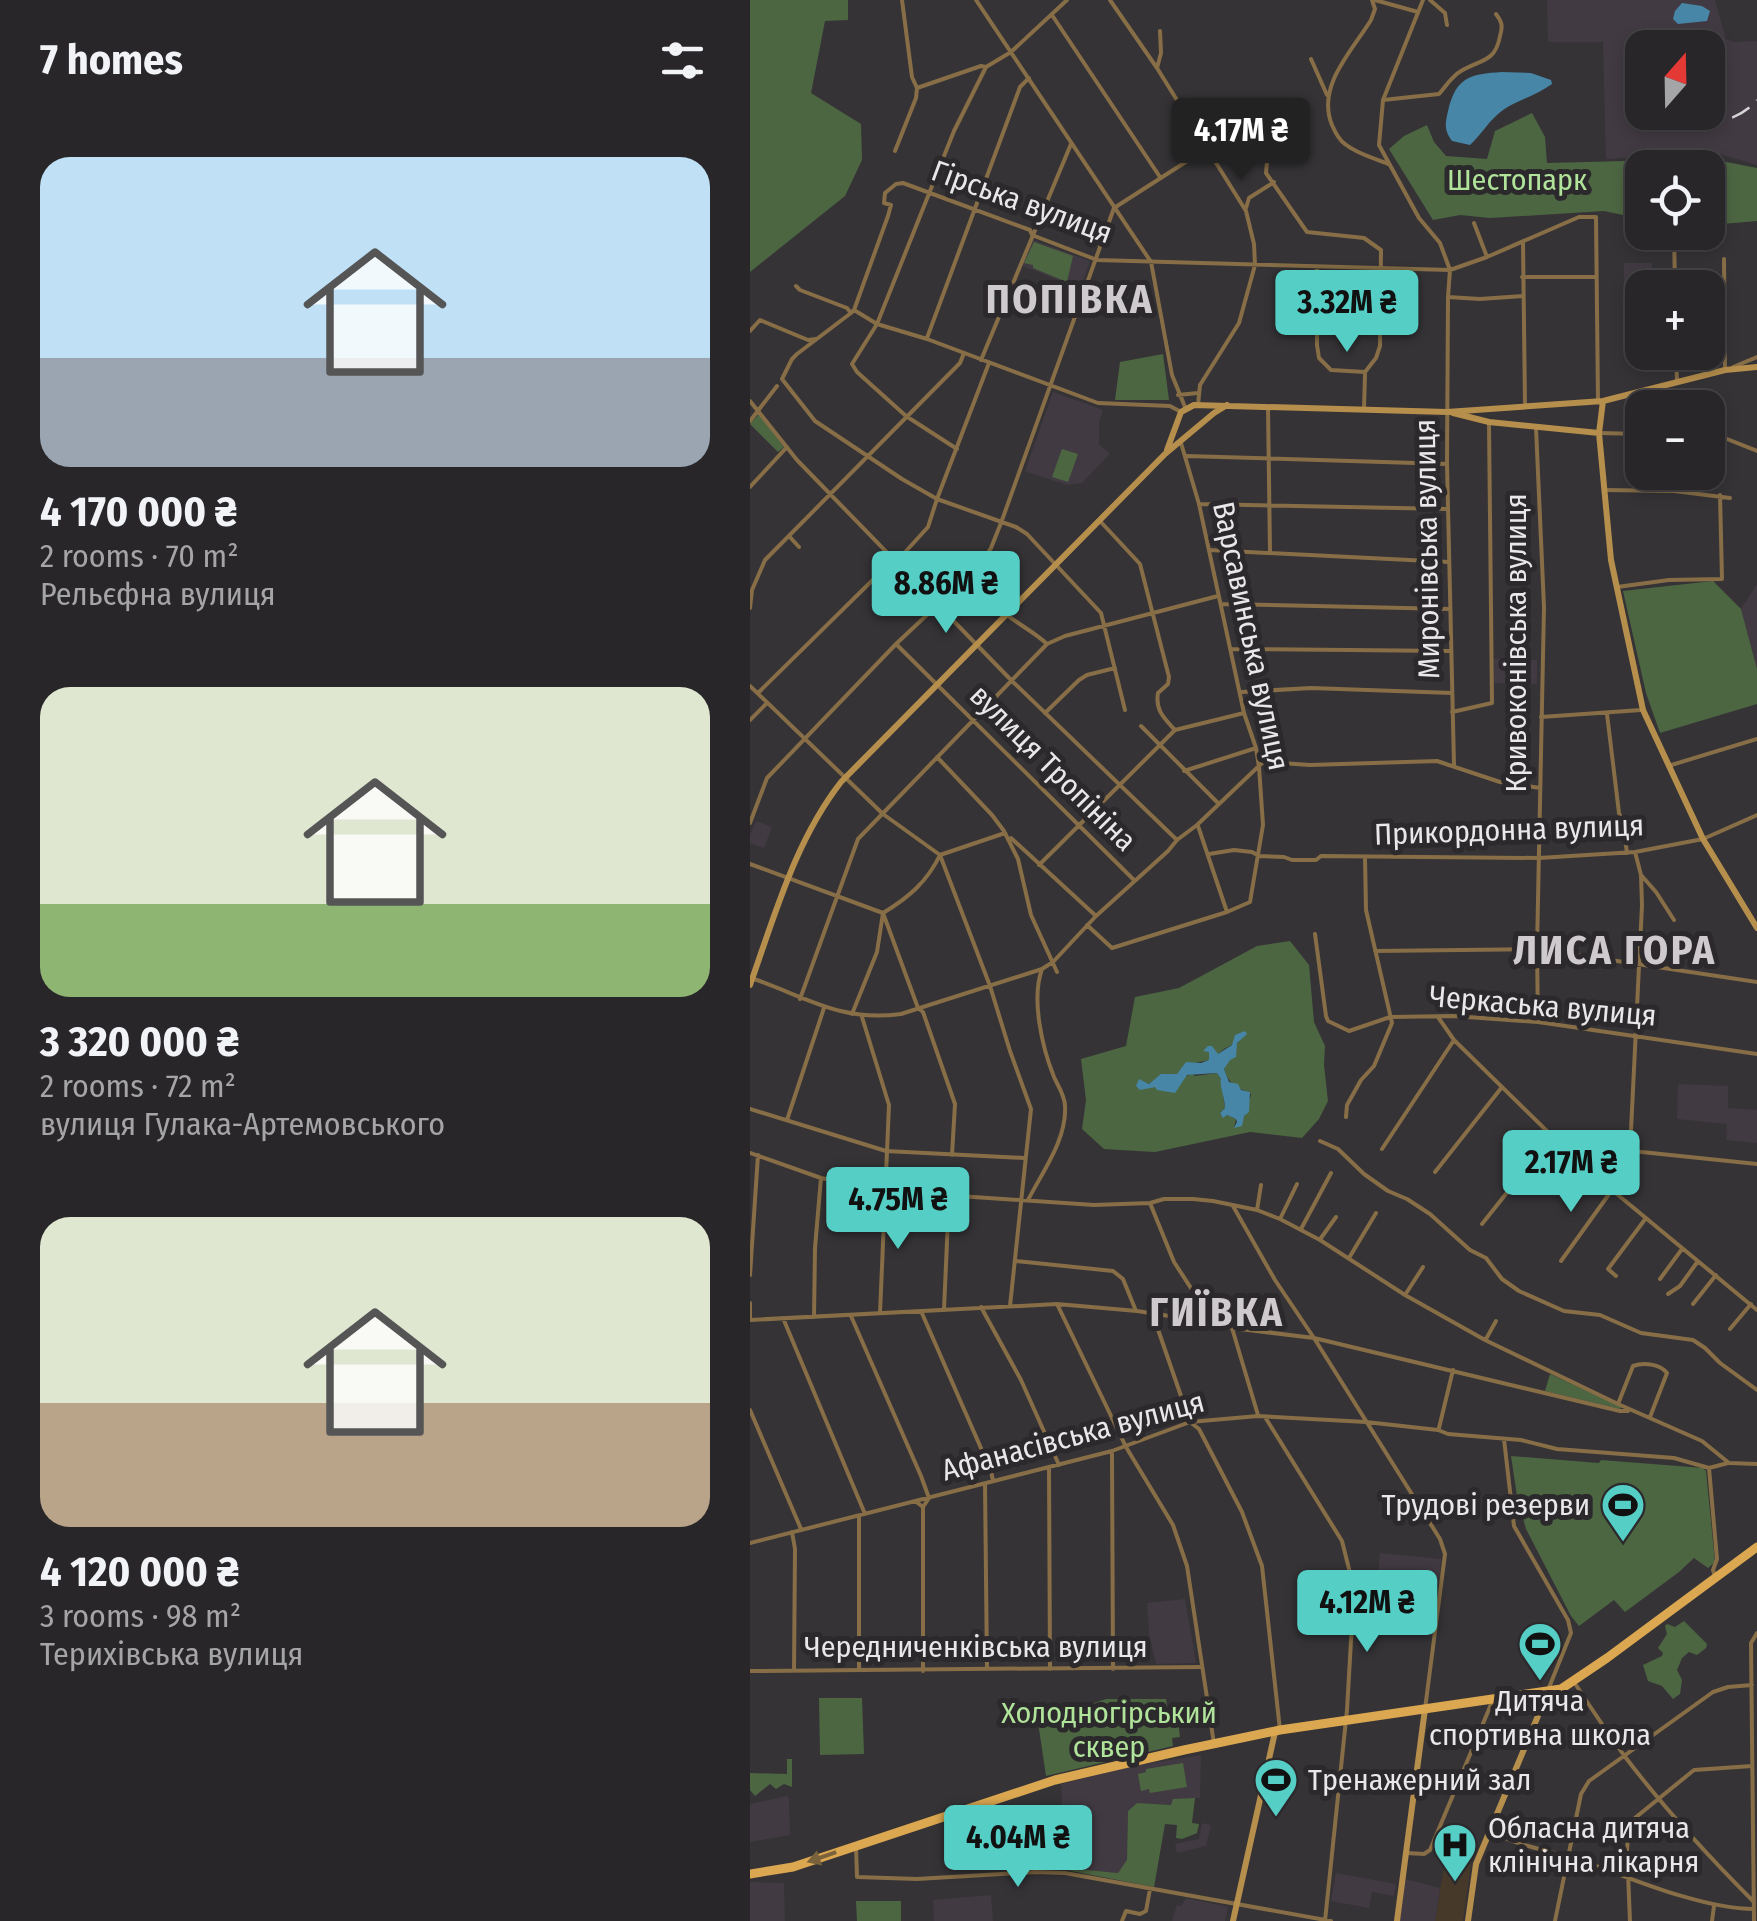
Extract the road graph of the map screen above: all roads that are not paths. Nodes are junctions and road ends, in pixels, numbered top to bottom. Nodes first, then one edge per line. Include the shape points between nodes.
1 (902, 0) edge
2 (976, 0) edge
3 (1067, 0) edge
4 (1110, 0) edge
5 (1373, 0) edge
6 (1427, 0) edge
7 (1418, 12) junction
8 (1052, 14) junction
9 (1496, 14) dead end
10 (1447, 25) dead end
11 (1160, 31) dead end
12 (1011, 52) junction
13 (1311, 59) dead end
14 (986, 67) junction
15 (1156, 68) junction
16 (1029, 78) junction
17 (917, 88) junction
18 (1327, 95) junction
19 (1383, 100) junction
20 (1071, 144) junction
21 (1206, 150) junction
22 (895, 151) dead end
23 (1268, 151) dead end
24 (1388, 164) junction
25 (1161, 178) junction
26 (1274, 182) junction
27 (929, 193) junction
28 (1114, 208) junction
29 (974, 210) junction
30 (1246, 211) junction
31 (1474, 223) dead end
32 (1032, 235) junction
33 (1523, 242) junction
34 (1486, 257) junction
35 (1724, 259) dead end
36 (1097, 260) junction
37 (1151, 262) junction
38 (1256, 265) junction
39 (1317, 267) junction
40 (1382, 270) junction
41 (1450, 270) junction
42 (1724, 270) edge
43 (1522, 277) junction
44 (1595, 277) junction
45 (796, 286) dead end
46 (1448, 296) junction
47 (1523, 296) junction
48 (852, 312) junction
49 (878, 324) junction
50 (750, 331) edge
51 (820, 338) junction
52 (927, 339) junction
53 (964, 354) junction
54 (1757, 357) edge
55 (981, 360) junction
56 (989, 362) junction
57 (1757, 368) edge
58 (1677, 370) edge
59 (1725, 370) junction
60 (1365, 372) junction
61 (1677, 382) junction
62 (777, 386) dead end
63 (1051, 386) junction
64 (1198, 393) junction
65 (1178, 395) junction
66 (750, 401) edge
67 (1601, 401) junction
68 (1227, 405) junction
69 (1525, 405) junction
70 (1198, 406) junction
71 (1268, 407) junction
72 (1364, 409) junction
73 (1184, 410) junction
74 (759, 412) junction
75 (1447, 412) junction
76 (906, 416) junction
77 (750, 421) edge
78 (1489, 422) junction
79 (1202, 423) junction
80 (1536, 428) junction
81 (1176, 429) junction
82 (1599, 433) junction
83 (1625, 434) edge
84 (1188, 436) junction
85 (1725, 439) edge
86 (1180, 442) junction
87 (787, 448) junction
88 (956, 448) junction
89 (1757, 451) edge
90 (1165, 454) junction
91 (1186, 456) junction
92 (869, 457) junction
93 (1268, 457) junction
94 (1447, 464) junction
95 (750, 486) edge
96 (1604, 490) junction
97 (832, 494) junction
98 (1720, 495) junction
99 (1730, 498) dead end
100 (936, 499) junction
101 (1199, 504) junction
102 (1270, 506) junction
103 (1448, 509) junction
104 (1100, 521) junction
105 (1001, 522) junction
106 (790, 536) junction
107 (800, 546) dead end
108 (1209, 550) junction
109 (1270, 553) junction
110 (895, 560) junction
111 (1450, 562) junction
112 (1057, 564) junction
113 (980, 565) junction
114 (1617, 588) junction
115 (1220, 596) junction
116 (938, 604) junction
117 (1003, 604) dead end
118 (1222, 604) junction
119 (750, 608) edge
120 (1450, 609) junction
121 (1007, 614) junction
122 (1154, 614) junction
123 (1105, 625) junction
124 (896, 644) junction
125 (976, 644) junction
126 (1047, 644) junction
127 (1232, 649) junction
128 (1451, 651) junction
129 (1115, 668) junction
130 (1011, 680) junction
131 (936, 684) junction
132 (750, 686) edge
133 (1240, 692) junction
134 (1452, 693) junction
135 (758, 694) junction
136 (767, 703) junction
137 (1125, 710) dead end
138 (1643, 710) junction
139 (1452, 712) junction
140 (1045, 713) junction
141 (1244, 713) junction
142 (1608, 714) junction
143 (1541, 717) junction
144 (750, 720) edge
145 (973, 720) junction
146 (1141, 726) dead end
147 (1175, 730) junction
148 (804, 738) junction
149 (1757, 740) edge
150 (1161, 746) junction
151 (1256, 748) junction
152 (937, 756) junction
153 (1454, 765) junction
154 (1668, 766) junction
155 (1259, 767) junction
156 (1184, 771) junction
157 (846, 776) junction
158 (1122, 785) junction
159 (1540, 788) junction
160 (1218, 804) junction
161 (883, 814) junction
162 (1757, 815) edge
163 (750, 823) edge
164 (1078, 826) junction
165 (1198, 826) junction
166 (1006, 832) junction
167 (1703, 839) junction
168 (1177, 840) junction
169 (1635, 852) junction
170 (1628, 853) junction
171 (1209, 854) junction
172 (940, 856) junction
173 (1259, 856) junction
174 (1365, 858) junction
175 (1539, 858) junction
176 (750, 864) edge
177 (1038, 866) junction
178 (1641, 875) junction
179 (789, 878) junction
180 (1136, 881) junction
181 (837, 897) junction
182 (1227, 912) junction
183 (882, 913) junction
184 (1096, 916) junction
185 (1674, 920) dead end
186 (1087, 926) junction
187 (1757, 928) edge
188 (1316, 934) dead end
189 (1537, 949) junction
190 (1375, 951) junction
191 (1053, 962) junction
192 (1638, 966) junction
193 (1042, 969) junction
194 (1057, 972) dead end
195 (751, 980) edge
196 (1757, 982) edge
197 (990, 986) junction
198 (800, 999) junction
199 (824, 1008) junction
200 (918, 1008) junction
201 (852, 1014) junction
202 (862, 1016) junction
203 (1390, 1017) junction
204 (1438, 1017) junction
205 (1538, 1022) junction
206 (1635, 1034) junction
207 (1454, 1040) junction
208 (1757, 1054) edge
209 (1502, 1086) junction
210 (750, 1108) edge
211 (1346, 1117) dead end
212 (788, 1120) junction
213 (1552, 1136) junction
214 (1320, 1141) dead end
215 (1382, 1150) dead end
216 (886, 1151) junction
217 (1630, 1151) junction
218 (750, 1153) edge
219 (758, 1155) junction
220 (952, 1155) junction
221 (1024, 1158) junction
222 (1757, 1164) edge
223 (1435, 1172) dead end
224 (1331, 1173) dead end
225 (822, 1178) junction
226 (1261, 1184) dead end
227 (1298, 1184) dead end
228 (884, 1190) junction
229 (1612, 1190) junction
230 (949, 1196) junction
231 (1024, 1200) junction
232 (1150, 1203) junction
233 (1233, 1206) junction
234 (1257, 1210) junction
235 (1376, 1213) dead end
236 (1336, 1218) dead end
237 (1646, 1218) junction
238 (1280, 1219) junction
239 (1482, 1224) dead end
240 (1301, 1229) junction
241 (1320, 1240) junction
242 (1682, 1249) junction
243 (1349, 1258) junction
244 (1016, 1261) junction
245 (1561, 1261) dead end
246 (1698, 1261) junction
247 (1423, 1267) dead end
248 (750, 1275) edge
249 (1716, 1275) junction
250 (1616, 1276) dead end
251 (1660, 1280) dead end
252 (1668, 1294) dead end
253 (1405, 1295) junction
254 (750, 1304) edge
255 (1056, 1304) junction
256 (1692, 1304) dead end
257 (1751, 1304) junction
258 (1010, 1306) junction
259 (981, 1308) junction
260 (921, 1310) junction
261 (944, 1310) junction
262 (1757, 1310) edge
263 (1137, 1311) junction
264 (880, 1313) junction
265 (1153, 1315) junction
266 (851, 1316) junction
267 (782, 1318) junction
268 (814, 1318) junction
269 (750, 1320) edge
270 (1496, 1321) dead end
271 (1214, 1323) junction
272 (1232, 1328) junction
273 (1730, 1329) dead end
274 (1314, 1338) junction
275 (1485, 1340) junction
276 (1453, 1370) junction
277 (1757, 1390) edge
278 (1618, 1404) junction
279 (750, 1410) edge
280 (1632, 1410) junction
281 (1258, 1416) junction
282 (1266, 1417) junction
283 (1650, 1418) junction
284 (1190, 1422) junction
285 (1366, 1422) junction
286 (1438, 1430) junction
287 (1504, 1440) junction
288 (1126, 1447) junction
289 (1112, 1452) junction
290 (1728, 1463) junction
291 (1757, 1464) edge
292 (1059, 1465) junction
293 (1049, 1467) junction
294 (1709, 1468) junction
295 (993, 1482) junction
296 (986, 1483) junction
297 (929, 1498) junction
298 (915, 1501) junction
299 (923, 1507) junction
300 (862, 1515) junction
301 (801, 1529) junction
302 (792, 1532) junction
303 (750, 1543) edge
304 (1757, 1547) edge
305 (1716, 1577) junction
306 (1757, 1633) edge
307 (1202, 1667) junction
308 (987, 1669) junction
309 (1050, 1669) junction
310 (1114, 1669) junction
311 (859, 1670) junction
312 (794, 1671) junction
313 (923, 1671) junction
314 (750, 1672) edge
315 (1574, 1682) junction
316 (1752, 1685) junction
317 (1548, 1692) junction
318 (1493, 1700) junction
319 (1425, 1709) junction
320 (1346, 1720) junction
321 (1278, 1730) junction
322 (1214, 1744) junction
323 (1624, 1755) junction
324 (1752, 1766) junction
325 (1658, 1798) junction
326 (1489, 1830) junction
327 (856, 1846) junction
328 (1407, 1853) junction
329 (1569, 1858) junction
330 (750, 1874) edge
331 (1630, 1879) junction
332 (1150, 1888) junction
333 (1236, 1904) junction
334 (1714, 1904) junction
335 (1754, 1906) junction
336 (1122, 1921) edge
337 (1233, 1921) edge
338 (1327, 1921) edge
339 (1398, 1921) edge
340 (1468, 1921) edge
341 (1555, 1921) edge
342 (1630, 1921) edge
343 (1712, 1921) edge
344 (1754, 1921) edge

1 - 17 street
2 - 12 street
3 - 8 street
4 - 15 street
5 - 7 street
5 - 18 street via 1372,20
6 - 7 street
6 - 10 street via 1445,14
7 - 19 street
8 - 12 street
8 - 25 street
9 - 19 street via 1502,25 1489,58 1462,71 1439,94
11 - 15 street
12 - 14 street
12 - 16 street
13 - 18 street
14 - 17 street
14 - 27 street
15 - 21 street
16 - 20 street
16 - 29 street
17 - 22 street
18 - 24 street via 1333,129 1343,143
19 - 24 street via 1379,145
20 - 28 street
20 - 32 street
21 - 25 street
21 - 30 street
23 - 26 street via 1266,173
24 - 41 street
25 - 28 street
26 - 30 street via 1249,198
26 - 40 street via 1307,232 1364,238 1381,250
27 - 29 street, Гірська вулиця
27 - 48 street, Гірська вулиця via 903,182 885,193 888,216
27 - 49 street
28 - 36 street
28 - 37 street
29 - 32 street, Гірська вулиця
29 - 52 street
30 - 38 street
31 - 34 street
32 - 36 street, Гірська вулиця
32 - 55 street
33 - 34 street, Гірська вулиця
33 - 43 street
33 - 44 street, Гірська вулиця via 1580,217 1596,217
34 - 41 street, Гірська вулиця
35 - 42 street
36 - 37 street, Гірська вулиця
36 - 63 street
37 - 38 street, Гірська вулиця
37 - 65 street
38 - 39 street, Гірська вулиця
38 - 64 street via 1239,323
39 - 40 street, Гірська вулиця
39 - 60 street via 1319,358 1331,370
40 - 41 street, Гірська вулиця
40 - 60 street via 1380,346
41 - 46 street, Миронівська вулиця
43 - 44 street
43 - 47 street
44 - 67 street
45 - 48 street
46 - 47 street
46 - 75 street, Миронівська вулиця
47 - 69 street
48 - 49 street
48 - 51 street
49 - 52 street
49 - 76 street via 853,368
50 - 51 street via 760,320 808,340
51 - 92 street via 792,359 782,379 816,421
52 - 53 street
53 - 55 street
53 - 76 street
54 - 59 street
55 - 56 street
56 - 63 street
56 - 88 street
57 - 59 main road
58 - 61 street
59 - 61 main road
60 - 72 street
61 - 67 main road
62 - 74 street
63 - 73 street via 1098,403
63 - 105 street
64 - 65 street
64 - 70 street
65 - 73 street
66 - 74 street
67 - 69 main road
67 - 82 main road
68 - 70 main road
68 - 71 main road
68 - 79 main road
69 - 75 main road
70 - 73 main road
70 - 79 main road
71 - 72 main road
71 - 93 street
72 - 75 main road
73 - 81 main road
74 - 77 street
74 - 87 street
75 - 78 main road
75 - 94 street, Миронівська вулиця
76 - 88 street
76 - 92 street
78 - 80 main road
78 - 139 street via 1492,703
79 - 84 main road
80 - 82 main road
80 - 143 street, Кривоконівська вулиця
81 - 84 main road
81 - 90 main road
82 - 83 street
82 - 96 main road
84 - 86 main road
85 - 89 street
86 - 90 main road
86 - 91 street, Варсавинська вулиця
87 - 95 street
87 - 97 street
88 - 100 street
90 - 104 main road
91 - 93 street
91 - 101 street, Варсавинська вулиця
92 - 97 street
92 - 100 street
93 - 94 street
93 - 102 street
94 - 103 street, Миронівська вулиця
96 - 98 street
96 - 114 main road
97 - 106 street
97 - 110 street
98 - 99 street
98 - 114 street via 1722,579
100 - 105 street
100 - 110 street via 928,528
101 - 102 street
101 - 108 street, Варсавинська вулиця
102 - 103 street
102 - 109 street
103 - 111 street, Миронівська вулиця
104 - 112 main road
104 - 122 street via 1140,564
105 - 112 street via 1027,534
105 - 113 street
106 - 107 street
106 - 119 street via 758,570
108 - 109 street
108 - 115 street, Варсавинська вулиця
109 - 111 street
110 - 116 street
110 - 135 street
111 - 120 street, Миронівська вулиця
112 - 121 main road
112 - 123 street via 1099,609
113 - 116 street
113 - 117 street
114 - 138 main road
115 - 118 street, Варсавинська вулиця
115 - 122 street
116 - 124 street
116 - 125 street
118 - 120 street
118 - 127 street, Варсавинська вулиця
120 - 128 street, Миронівська вулиця
121 - 125 main road
121 - 126 street
122 - 123 street
122 - 147 street via 1169,677 1157,705
123 - 126 street
123 - 129 street
124 - 131 street, вулиця Тропініна
124 - 148 street
125 - 130 street
125 - 131 main road
126 - 130 street
127 - 128 street
127 - 133 street, Варсавинська вулиця
128 - 134 street, Миронівська вулиця
129 - 137 street
129 - 140 street via 1086,675
130 - 140 street
130 - 145 street
131 - 145 street, вулиця Тропініна
131 - 157 main road
132 - 135 street
133 - 134 street
133 - 141 street, Варсавинська вулиця
134 - 139 street, Миронівська вулиця
135 - 136 street
136 - 144 street
136 - 148 street
138 - 142 street
138 - 154 main road
139 - 153 street, Миронівська вулиця
140 - 158 street
141 - 147 street
141 - 151 street, Варсавинська вулиця
142 - 143 street
142 - 170 street
143 - 159 street, Кривоконівська вулиця
145 - 152 street
145 - 164 street, вулиця Тропініна
146 - 150 street
147 - 150 street
148 - 157 street
148 - 163 street via 766,780
149 - 154 street
150 - 156 street
150 - 158 street
151 - 155 street, Варсавинська вулиця
151 - 156 street
152 - 161 street
152 - 166 street
153 - 155 street
153 - 159 street
154 - 167 main road
155 - 160 street
155 - 173 street, Варсавинська вулиця
156 - 160 street
157 - 161 street
157 - 179 main road via 809,830
158 - 164 street
158 - 168 street
159 - 175 street, Кривоконівська вулиця
160 - 165 street
161 - 172 street
161 - 181 street via 856,842
162 - 167 street, Прикордонна вулиця
164 - 177 street
164 - 180 street, вулиця Тропініна
165 - 168 street
165 - 171 street
166 - 172 street
166 - 177 street
166 - 191 street
167 - 169 street, Прикордонна вулиця
167 - 187 main road
168 - 180 street
169 - 170 street, Прикордонна вулиця
169 - 178 street
170 - 175 street, Прикордонна вулиця
171 - 173 street, Прикордонна вулиця
171 - 182 street
172 - 183 street via 915,891
172 - 197 street
173 - 174 street, Прикордонна вулиця
173 - 182 street, Варсавинська вулиця via 1250,902
174 - 175 street, Прикордонна вулиця
174 - 190 street
175 - 189 street, Кривоконівська вулиця
176 - 179 street
177 - 184 street
178 - 185 street
178 - 192 street
179 - 181 street
179 - 195 main road
180 - 184 street
181 - 183 street
181 - 198 street
182 - 186 street via 1112,948
183 - 200 street
183 - 201 street via 877,952
184 - 186 street
186 - 191 street
188 - 203 street, Черкаська вулиця via 1328,1021 1349,1031
189 - 190 street
189 - 192 street
189 - 205 street, Кривоконівська вулиця
190 - 203 street
191 - 193 street
191 - 194 street
192 - 196 street
192 - 206 street
193 - 197 street
193 - 231 street via 1036,986 1046,1055 1066,1102 1062,1132
195 - 198 street
197 - 200 street
197 - 221 street via 1031,1109
198 - 199 street
199 - 201 street
199 - 212 street
200 - 202 street
200 - 220 street via 955,1104
201 - 202 street
202 - 216 street via 889,1105
203 - 204 street, Черкаська вулиця
203 - 211 street via 1382,1050
204 - 205 street, Черкаська вулиця
204 - 207 street
205 - 206 street, Черкаська вулиця
206 - 208 street, Черкаська вулиця
206 - 217 street
207 - 209 street
207 - 215 street
209 - 213 street
209 - 223 street
210 - 212 street
212 - 216 street
213 - 229 street
213 - 239 street
214 - 277 street via 1430,1214 1519,1291 1641,1333 1693,1340
216 - 220 street
216 - 228 street
217 - 222 street
217 - 229 street
218 - 219 street
219 - 225 street
219 - 248 street
220 - 221 street
221 - 231 street
224 - 240 street
225 - 228 street
225 - 268 street
226 - 234 street
227 - 238 street
228 - 230 street
228 - 264 street
229 - 237 street
229 - 245 street
230 - 231 street
230 - 261 street
231 - 232 street
231 - 244 street
232 - 233 street via 1194,1199
232 - 271 street via 1174,1262
233 - 234 street
233 - 274 street
234 - 238 street
235 - 243 street
236 - 241 street
237 - 242 street
237 - 250 street via 1608,1269
238 - 240 street
240 - 241 street
241 - 243 street
242 - 246 street
242 - 251 street
243 - 253 street
244 - 258 street
244 - 263 street via 1113,1270
246 - 249 street
246 - 252 street
247 - 253 street
249 - 256 street
249 - 257 street
253 - 275 street
254 - 269 street
255 - 258 street
255 - 263 street
255 - 288 street
257 - 262 street
257 - 273 street
258 - 259 street
259 - 261 street
259 - 292 street
260 - 261 street
260 - 264 street
260 - 295 street
263 - 265 street
264 - 266 street
265 - 271 street
265 - 284 street
266 - 268 street
266 - 297 street
267 - 268 street
267 - 269 street
267 - 300 street
270 - 275 street
271 - 272 street
272 - 274 street
272 - 281 street
274 - 276 street
274 - 285 street
275 - 278 street
276 - 280 street
276 - 286 street
278 - 280 street
278 - 283 street via 1634,1366 1664,1369
279 - 301 street
280 - 283 street
281 - 282 street, Афанасівська вулиця
281 - 284 street, Афанасівська вулиця
282 - 285 street, Афанасівська вулиця
282 - 320 street via 1342,1541 1354,1589
283 - 290 street via 1702,1440
284 - 288 street, Афанасівська вулиця
284 - 321 street via 1242,1512 1262,1566
285 - 286 street, Афанасівська вулиця
285 - 319 street via 1446,1554
286 - 287 street, Афанасівська вулиця
287 - 294 street, Афанасівська вулиця via 1674,1458
287 - 317 street via 1514,1526 1571,1633
288 - 289 street, Афанасівська вулиця
288 - 307 street via 1173,1525 1187,1566
289 - 292 street, Афанасівська вулиця
289 - 310 street
290 - 291 street
290 - 294 street
292 - 293 street, Афанасівська вулиця
293 - 295 street, Афанасівська вулиця
293 - 309 street
294 - 305 street
295 - 296 street, Афанасівська вулиця
296 - 297 street, Афанасівська вулиця
296 - 308 street
297 - 298 street, Афанасівська вулиця
297 - 299 street
298 - 299 street
298 - 300 street, Афанасівська вулиця
299 - 313 street
300 - 301 street, Афанасівська вулиця
300 - 311 street
301 - 302 street, Афанасівська вулиця
302 - 303 street, Афанасівська вулиця
302 - 312 street
304 - 305 main road
305 - 315 main road
306 - 316 street
307 - 310 street, Чередниченківська вулиця
307 - 322 street
308 - 309 street, Чередниченківська вулиця
308 - 313 street, Чередниченківська вулиця
309 - 310 street, Чередниченківська вулиця
311 - 312 street, Чередниченківська вулиця
311 - 313 street, Чередниченківська вулиця
312 - 314 street, Чередниченківська вулиця
315 - 317 main road
315 - 323 street
316 - 323 street via 1713,1692
316 - 324 street
317 - 318 main road
317 - 326 main road
318 - 319 main road
318 - 328 street via 1430,1850
319 - 320 main road
319 - 328 main road
320 - 321 main road
320 - 338 street
321 - 322 main road
321 - 333 main road
322 - 327 main road via 1055,1780
323 - 325 street
323 - 329 street via 1581,1794
324 - 325 street via 1694,1770
324 - 335 street
325 - 331 street via 1630,1822
325 - 335 street
326 - 329 street
326 - 340 main road via 1476,1864
327 -> 330 main road
327 - 332 street via 857,1877 1052,1872
328 - 339 main road
329 - 331 street
329 - 341 street
331 - 334 street
331 - 342 street
332 - 333 street
332 - 336 street via 1146,1911 1126,1911
333 - 337 main road
333 - 338 street
334 - 335 street
334 - 343 street
335 - 344 street

